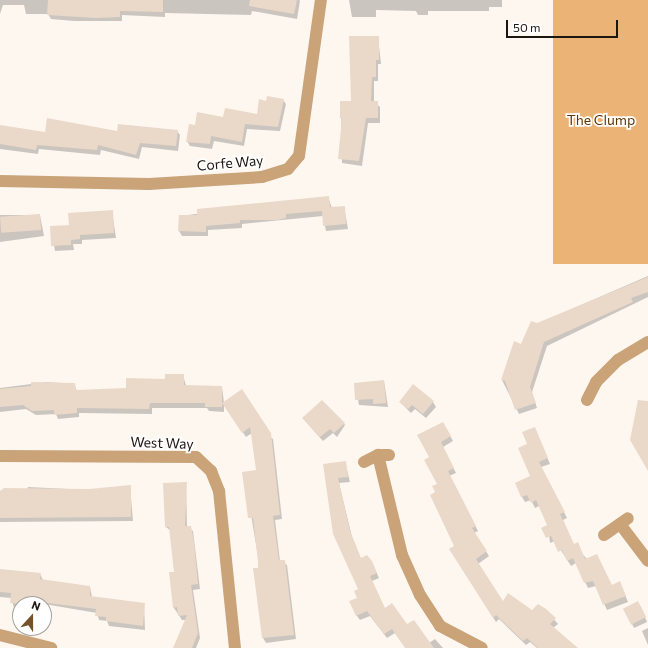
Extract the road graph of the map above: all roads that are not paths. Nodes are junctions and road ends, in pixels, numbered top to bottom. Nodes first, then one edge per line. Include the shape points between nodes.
1 (320, 0) edge
2 (0, 181) edge
3 (648, 342) edge
4 (587, 400) dead end
5 (0, 456) edge
6 (364, 462) dead end
7 (604, 535) dead end
8 (648, 561) edge
9 (0, 635) edge
10 (51, 648) edge
11 (235, 648) edge
12 (482, 648) edge

1 - 2 street, Corfe Way via 299,156 288,169 262,177 149,184
3 - 4 street via 618,360 596,382
5 - 11 street, West Way via 196,456 211,471 218,491
6 - 12 street via 383,455 402,555 420,595 440,626
7 - 8 street via 624,521
9 - 10 street

